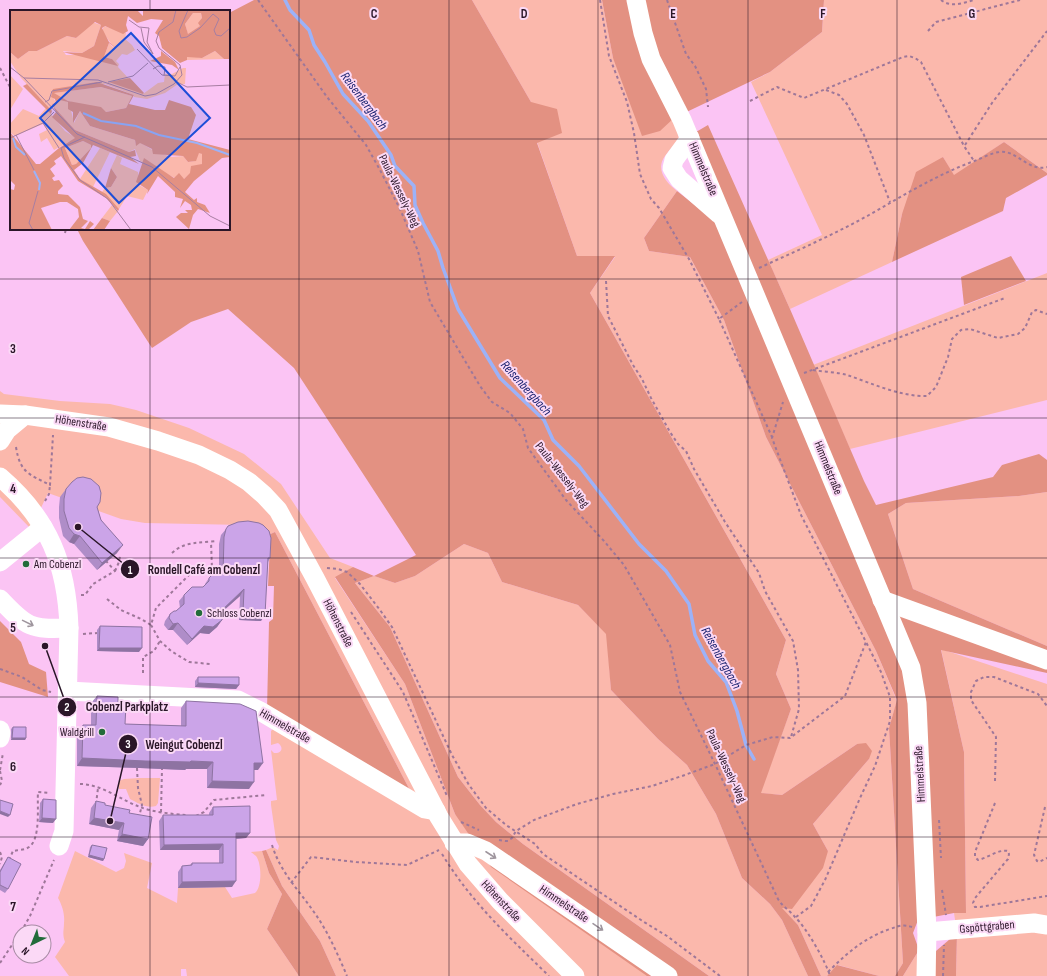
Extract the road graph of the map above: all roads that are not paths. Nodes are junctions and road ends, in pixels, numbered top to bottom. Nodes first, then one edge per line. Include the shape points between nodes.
1 (636, 0) edge
2 (690, 138) junction
3 (723, 217) junction
4 (1, 410) edge
5 (25, 415) junction
6 (8, 443) edge
7 (0, 477) edge
8 (43, 527) junction
9 (5, 558) edge
10 (0, 599) edge
11 (882, 600) junction
12 (74, 631) junction
13 (1047, 660) edge
14 (60, 691) junction
15 (0, 730) edge
16 (0, 738) edge
17 (442, 805) junction
18 (59, 846) road end
19 (447, 846) junction
20 (1047, 925) edge
21 (935, 932) junction
22 (926, 956) junction
23 (575, 976) edge
24 (668, 976) edge
25 (918, 976) edge
26 (926, 976) edge

1 - 2 street, Himmelstraße via 643,34 652,59
2 - 3 street, Himmelstraße
2 - 3 street via 674,160 672,168 679,179
3 - 11 street, Himmelstraße
4 - 5 street, Höhenstraße
5 - 6 street via 7,430
5 - 17 street, Höhenstraße via 109,427 158,441 230,470 264,495 278,510
7 - 8 street via 23,499
8 - 9 street
8 - 12 street via 62,573
10 -> 12 street via 17,617 29,625
11 - 13 street
11 - 21 street, Himmelstraße via 911,668 915,687
12 - 14 street
14 - 17 street, Himmelstraße via 238,700 425,809
14 - 18 street via 65,790 64,831
15 - 16 street
17 - 19 street, Höhenstraße
19 - 23 street, Höhenstraße via 468,864 488,888
19 -> 24 street, Himmelstraße via 467,843 486,851
20 - 21 street, Gspöttgraben via 1034,923
21 - 22 street, Himmelstraße
22 - 25 street, Himmelstraße
22 - 26 street, Himmelstraße

